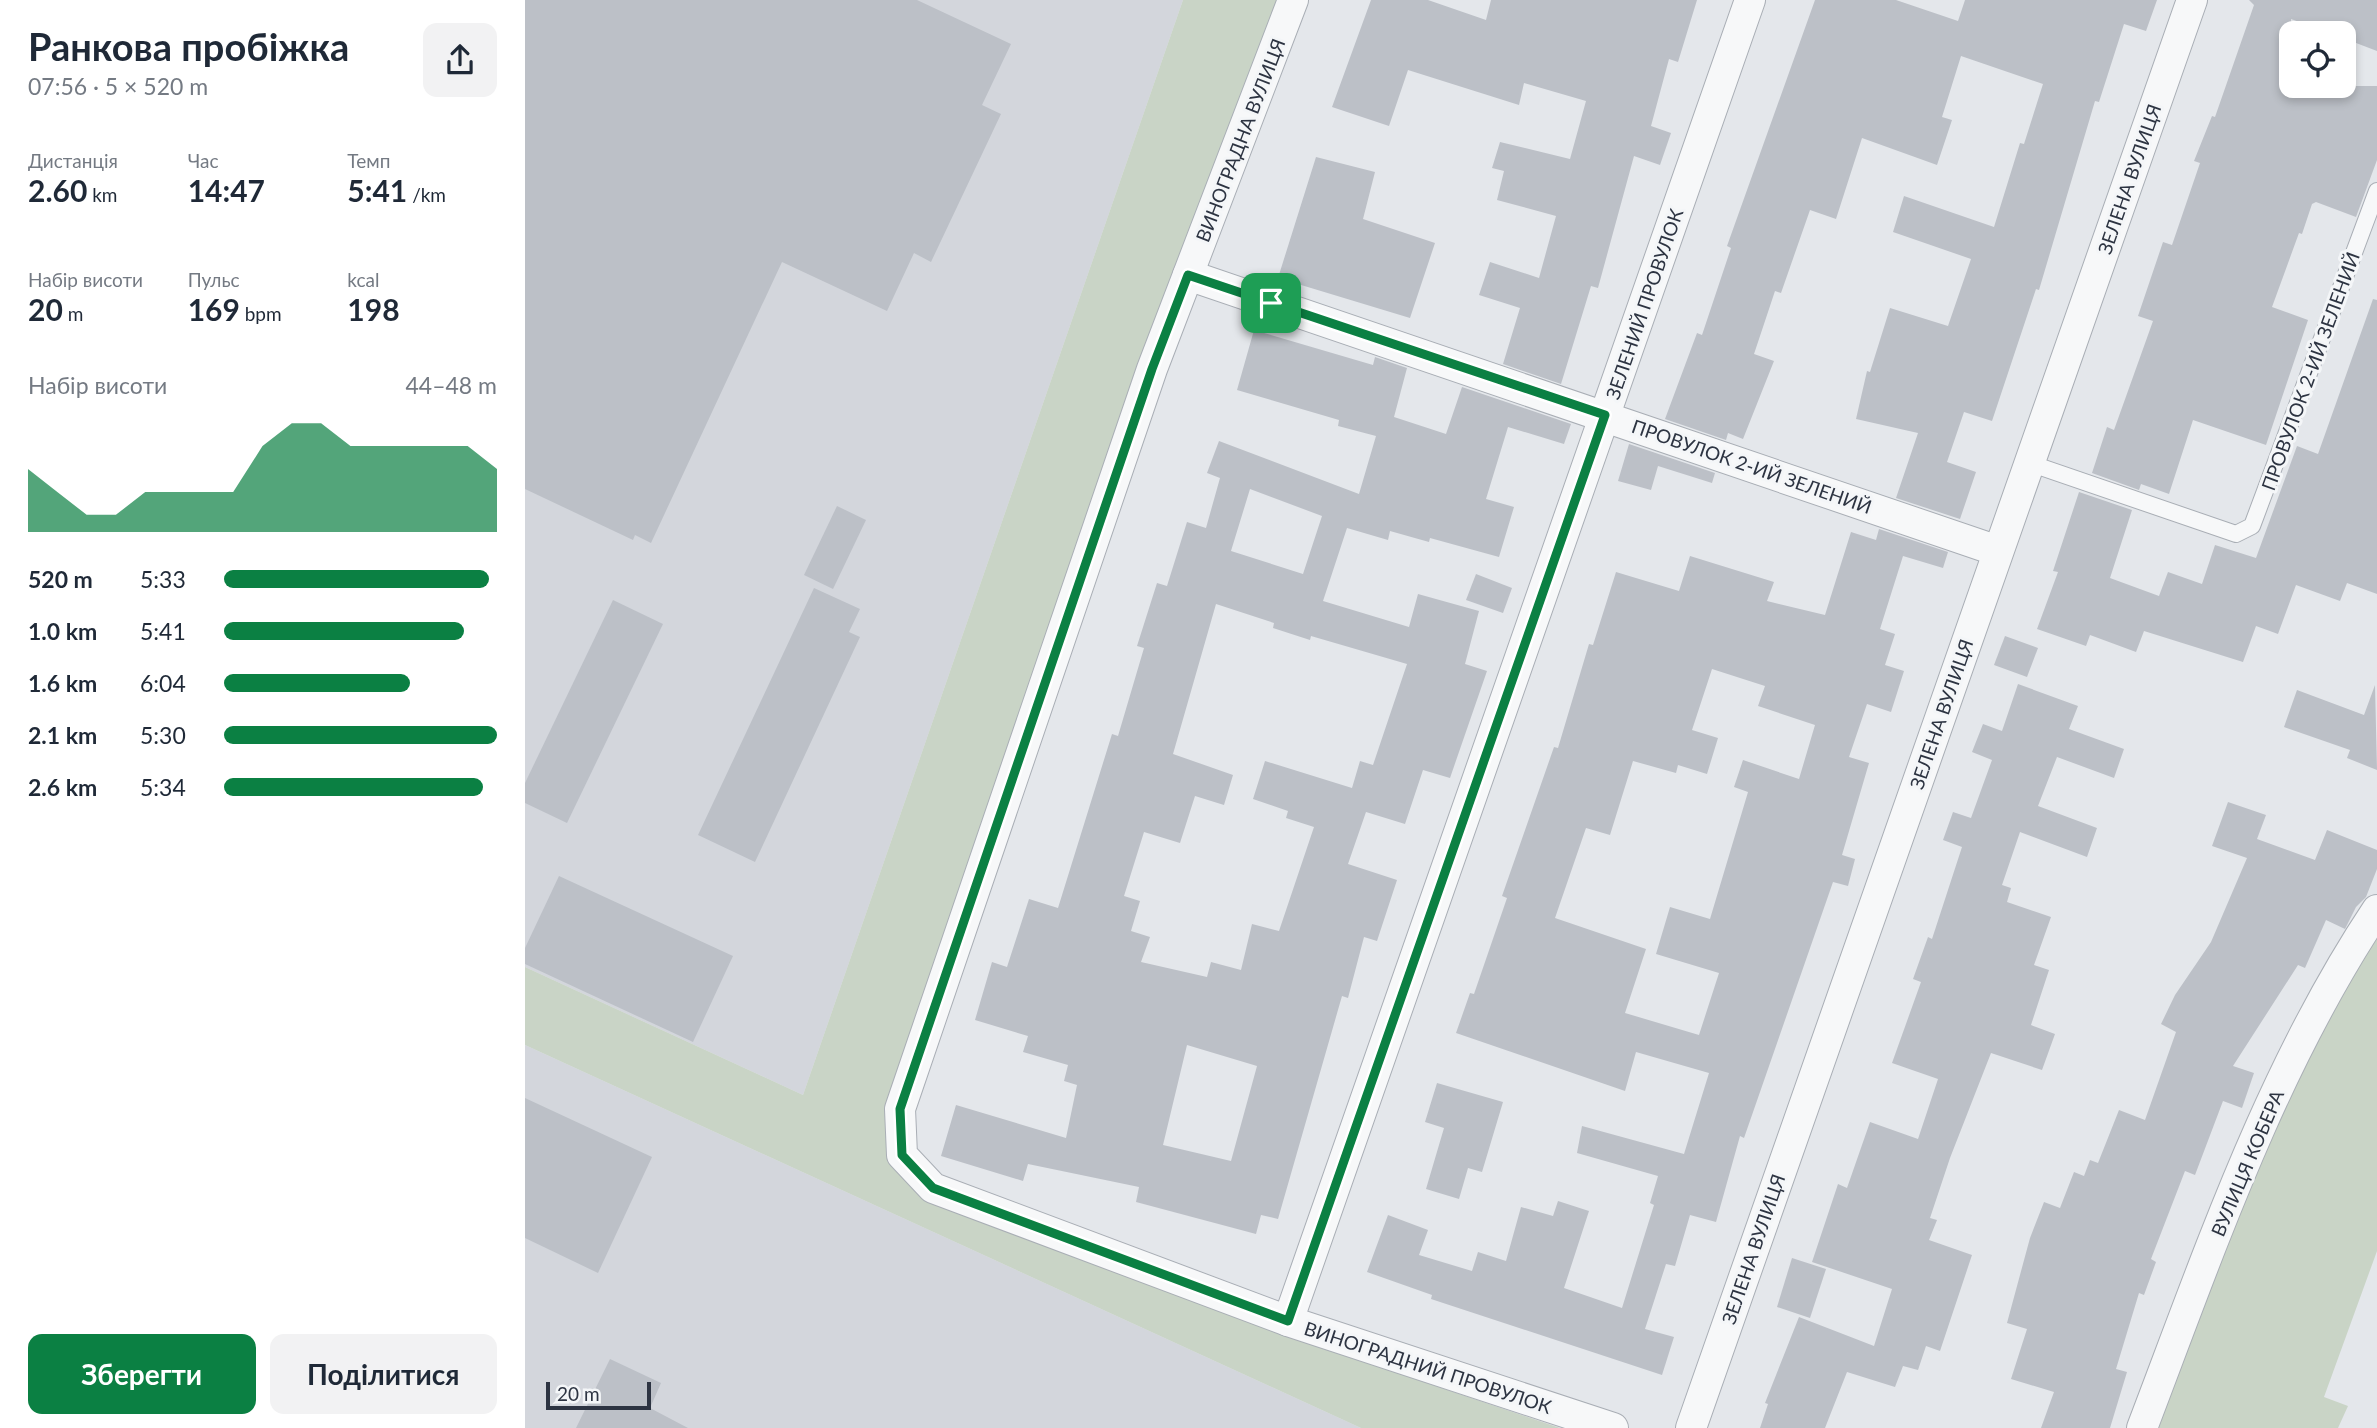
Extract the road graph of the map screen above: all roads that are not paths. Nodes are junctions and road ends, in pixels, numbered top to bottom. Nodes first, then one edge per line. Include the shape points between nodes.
1 (1293, 0) edge
2 (1750, 0) edge
3 (2192, 0) edge
4 (2377, 191) edge
5 (1188, 275) junction
6 (1605, 415) junction
7 (2029, 463) junction
8 (1998, 551) junction
9 (2377, 910) edge
10 (902, 1155) joint
11 (1288, 1321) junction
12 (1613, 1428) edge
13 (1691, 1428) edge
14 (2142, 1428) edge

1 - 5 street, ВИНОГРАДНА ВУЛИЦЯ
2 - 6 street, ЗЕЛЕНИЙ ПРОВУЛОК
3 - 7 street, ЗЕЛЕНА ВУЛИЦЯ
4 - 7 lane, ПРОВУЛОК 2-ИЙ ЗЕЛЕНИЙ via 2252,526 2236,534
5 - 6 street, ПРОВУЛОК 2-ИЙ ЗЕЛЕНИЙ
5 - 10 street, ВИНОГРАДНА ВУЛИЦЯ via 900,1109
6 - 8 street, ПРОВУЛОК 2-ИЙ ЗЕЛЕНИЙ
6 - 11 street, ЗЕЛЕНИЙ ПРОВУЛОК
7 - 8 street, ЗЕЛЕНА ВУЛИЦЯ
8 - 13 street, ЗЕЛЕНА ВУЛИЦЯ
9 - 14 street, ВУЛИЦЯ КОБЕРА via 2334,975 2250,1144
10 - 11 street, ВИНОГРАДНИЙ ПРОВУЛОК via 933,1188
11 - 12 street, ВИНОГРАДНИЙ ПРОВУЛОК

